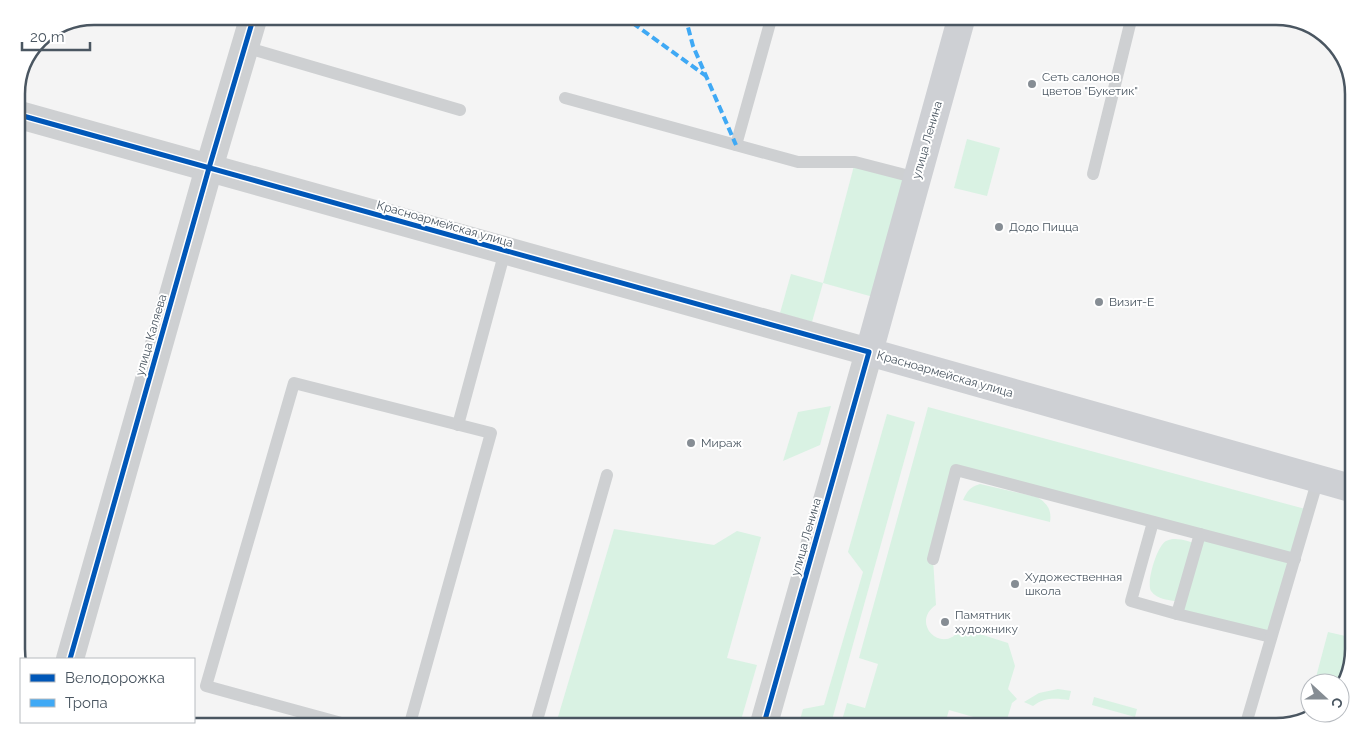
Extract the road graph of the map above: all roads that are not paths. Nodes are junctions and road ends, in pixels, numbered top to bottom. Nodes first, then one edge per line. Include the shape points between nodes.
1 (251, 25) edge
2 (769, 25) edge
3 (960, 25) edge
4 (1130, 25) edge
5 (245, 47) junction
6 (566, 98) dead end
7 (460, 110) dead end
8 (25, 117) edge
9 (736, 145) junction
10 (209, 168) junction
11 (1093, 174) dead end
12 (917, 178) junction
13 (505, 251) junction
14 (869, 352) junction
15 (458, 425) junction
16 (607, 475) dead end
17 (1318, 479) junction
18 (1345, 486) edge
19 (1153, 522) junction
20 (1200, 534) junction
21 (933, 559) dead end
22 (1295, 559) junction
23 (1177, 614) junction
24 (1272, 637) junction
25 (70, 658) edge
26 (323, 718) edge
27 (412, 718) edge
28 (538, 718) edge
29 (766, 718) edge
30 (1248, 718) edge

1 - 5 street, улица Каляева
2 - 9 lane
3 - 12 main road, улица Ленина
4 - 11 lane
5 - 7 lane
5 - 10 street, улица Каляева
6 - 9 lane
8 - 10 street, Красноармейская улица
9 - 12 lane via 798,162 855,162
10 - 13 street, Красноармейская улица
10 - 25 street, улица Каляева
12 - 14 main road, улица Ленина
13 - 14 street, Красноармейская улица
13 - 15 lane
14 - 17 main road, Красноармейская улица
14 - 29 street, улица Ленина
15 - 26 lane via 294,383 206,686
15 - 27 lane via 491,433
16 - 28 lane
17 - 18 main road, Красноармейская улица
17 - 22 lane
19 - 20 lane
19 - 21 lane via 956,470
19 - 23 lane via 1131,601
20 - 22 lane
20 - 23 lane
22 - 24 lane
23 - 24 lane
24 - 30 lane

